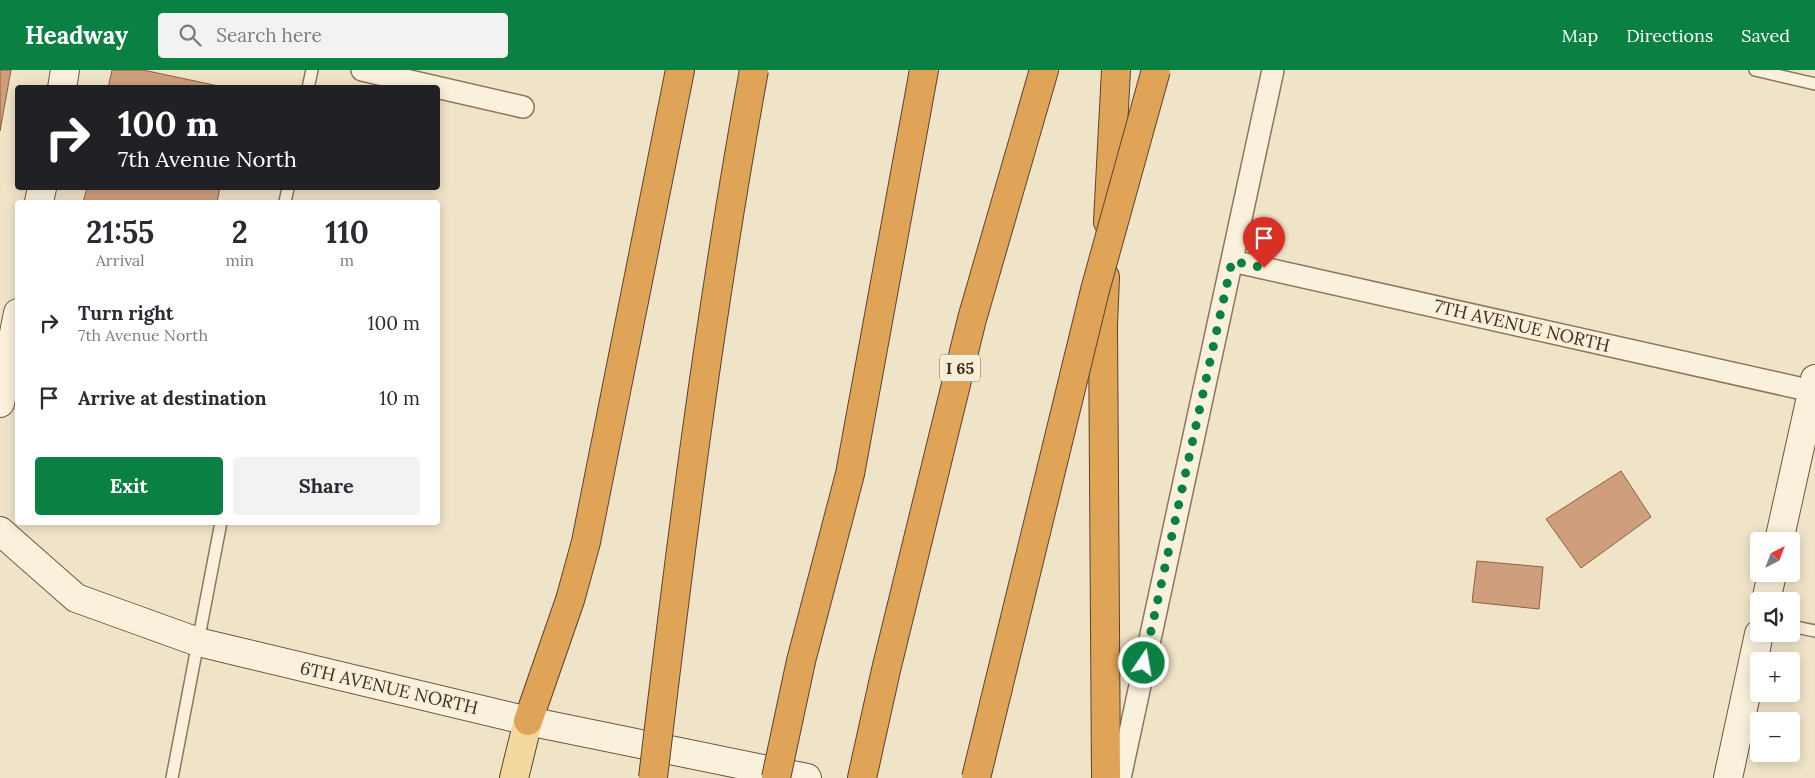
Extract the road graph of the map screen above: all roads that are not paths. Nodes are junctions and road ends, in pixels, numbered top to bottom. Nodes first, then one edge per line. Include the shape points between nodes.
1 (65, 70) edge
2 (312, 70) edge
3 (362, 70) edge
4 (680, 70) edge
5 (754, 70) edge
6 (924, 70) edge
7 (1044, 70) edge
8 (1116, 70) edge
9 (1156, 70) edge
10 (1273, 70) edge
11 (1754, 70) edge
12 (1815, 84) edge
13 (62, 85) edge
14 (309, 85) edge
15 (427, 85) edge
16 (440, 88) edge
17 (523, 107) dead end
18 (1232, 261) junction
19 (15, 328) edge
20 (1814, 385) edge
21 (0, 403) edge
22 (220, 525) edge
23 (0, 531) edge
24 (1781, 532) edge
25 (1800, 628) edge
26 (1815, 631) edge
27 (198, 642) junction
28 (1757, 642) edge
29 (528, 721) junction
30 (172, 778) edge
31 (514, 778) edge
32 (653, 778) edge
33 (776, 778) edge
34 (808, 778) edge
35 (862, 778) edge
36 (976, 778) edge
37 (1106, 778) edge
38 (1120, 778) edge
39 (1728, 778) edge

1 - 13 main road
2 - 14 lane
3 - 15 street
4 - 29 highway via 586,542 570,600
5 - 32 highway, bridge via 706,367
6 - 33 highway, bridge via 850,474 801,661
7 - 35 highway, I 65 via 972,319
8 - 37 highway via 1103,326
9 - 36 highway, bridge via 1095,290
10 - 18 street
11 - 12 lane
16 - 17 street
18 - 20 street, 7TH AVENUE NORTH
18 - 38 street
19 - 21 main road
20 - 24 main road
22 - 27 lane
23 - 27 main road, 6TH AVENUE NORTH via 76,598
25 - 26 lane
27 - 29 main road, 6TH AVENUE NORTH
27 - 30 lane
28 - 39 main road
29 - 31 main road
29 - 34 main road, 6TH AVENUE NORTH

